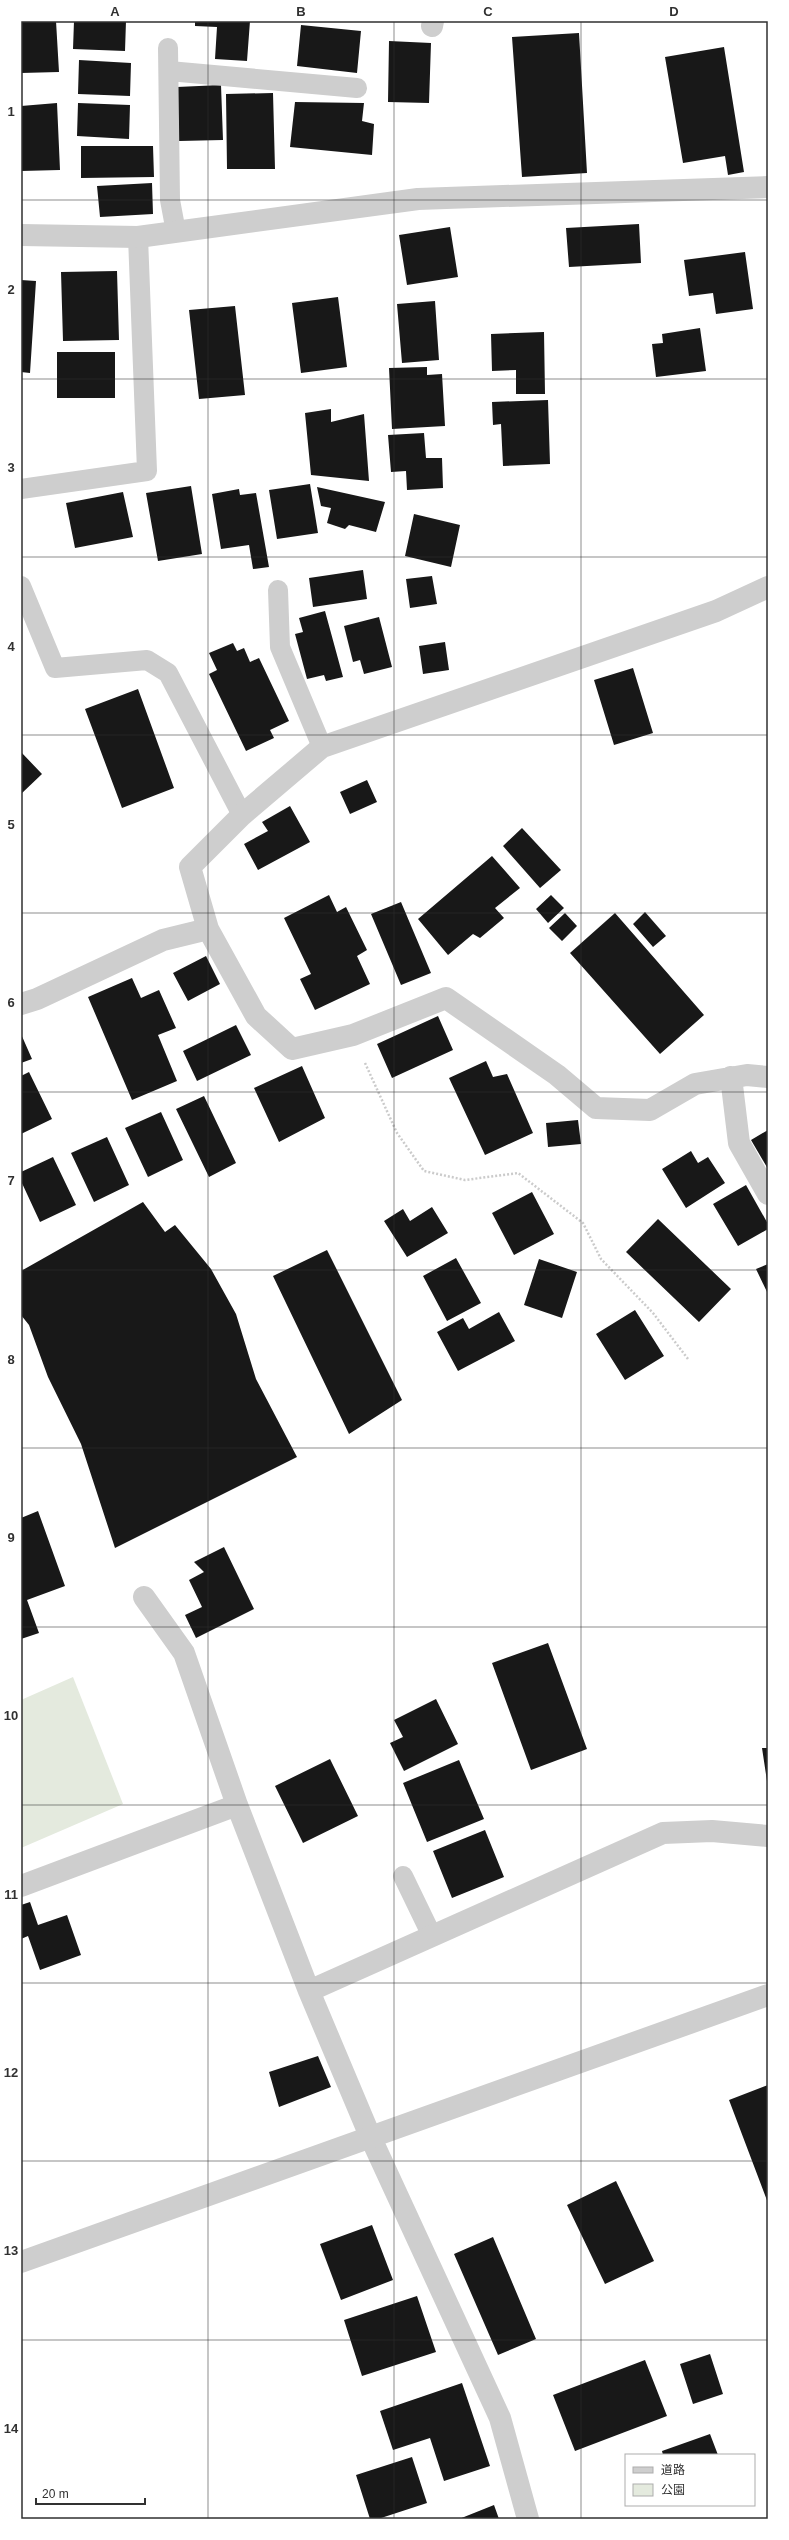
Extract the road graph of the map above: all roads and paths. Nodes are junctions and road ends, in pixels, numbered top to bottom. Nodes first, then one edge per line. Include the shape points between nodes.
1 (168, 48) dead end
2 (169, 71) junction
3 (357, 88) dead end
4 (768, 187) edge
5 (176, 232) junction
6 (21, 235) edge
7 (138, 237) junction
8 (21, 489) edge
9 (21, 586) edge
10 (768, 587) edge
11 (278, 590) dead end
12 (322, 747) junction
13 (242, 815) junction
14 (208, 929) junction
15 (21, 1004) edge
16 (353, 1035) junction
17 (731, 1077) junction
18 (768, 1077) edge
19 (768, 1194) edge
20 (688, 1359) dead end
21 (144, 1597) dead end
22 (237, 1805) junction
23 (768, 1836) edge
24 (403, 1876) dead end
25 (21, 1886) edge
26 (432, 1936) junction
27 (309, 1991) junction
28 (768, 1995) edge
29 (370, 2136) junction
30 (21, 2262) edge
31 (528, 2519) edge

1 - 2 lane
2 - 3 lane
2 - 5 lane via 170,200
4 - 5 street via 418,199
5 - 7 street
6 - 7 street
7 - 8 lane via 147,471
9 - 13 lane via 55,668 147,660 168,673
10 - 12 street via 716,611
11 - 12 lane via 280,647
12 - 13 street
13 - 14 street via 190,866
14 - 15 street via 163,940 37,999
14 - 16 street via 256,1016 292,1049
16 - 17 street via 446,998 557,1075 596,1108 650,1110 695,1084
16 - 20 path via 390,1119 424,1171 464,1180 518,1173 582,1223 601,1259 653,1313
17 - 18 street
17 - 19 street via 739,1143
21 - 22 street via 184,1653
22 - 25 street
22 - 27 street
23 - 26 street via 712,1831 663,1833
24 - 26 lane
26 - 27 street
27 - 29 street
28 - 29 street
29 - 30 street
29 - 31 street via 500,2418

